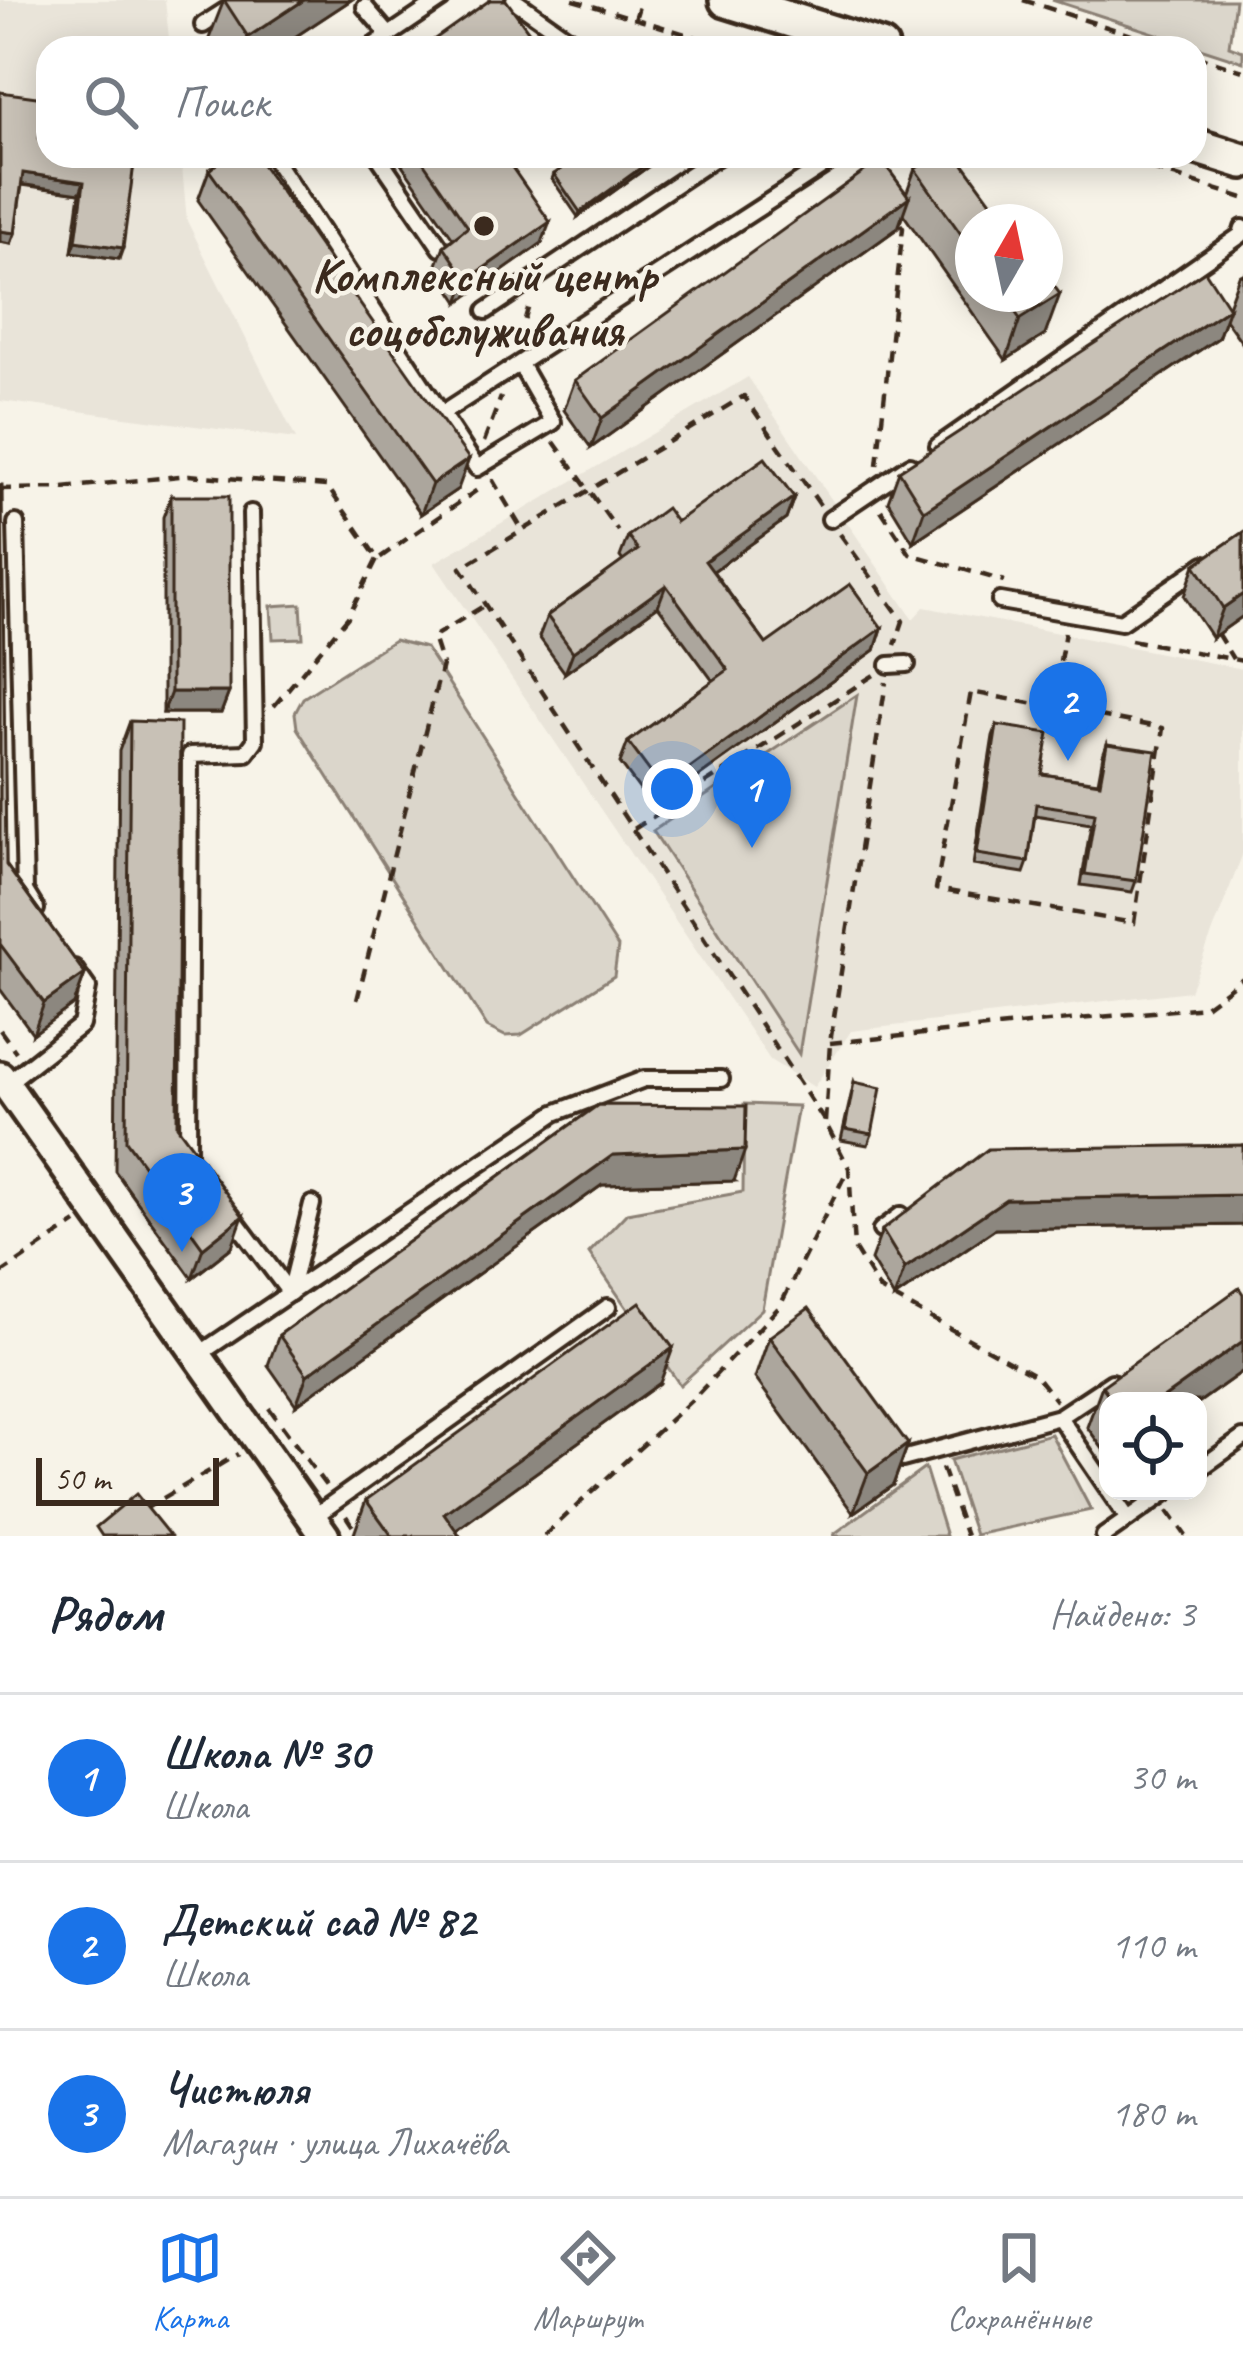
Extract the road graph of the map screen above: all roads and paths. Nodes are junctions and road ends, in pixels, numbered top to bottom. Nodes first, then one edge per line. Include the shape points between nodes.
1 (242, 0) edge
2 (441, 0) edge
3 (497, 0) edge
4 (514, 0) edge
5 (573, 0) edge
6 (641, 0) edge
7 (727, 0) edge
8 (1023, 0) edge
9 (365, 7) dead end
10 (508, 16) edge
11 (635, 19) junction
12 (203, 25) dead end
13 (389, 35) joint
14 (564, 36) edge
15 (692, 36) edge
16 (842, 36) edge
17 (1135, 36) edge
18 (1207, 60) edge
19 (1243, 71) edge
20 (1207, 150) edge
21 (1243, 161) edge
22 (280, 168) edge
23 (385, 168) edge
24 (700, 168) edge
25 (821, 168) edge
26 (1149, 168) edge
27 (1243, 198) edge
28 (890, 210) edge
29 (1242, 234) edge
30 (441, 248) edge
31 (486, 311) dead end
32 (521, 366) junction
33 (443, 413) junction
34 (543, 428) junction
35 (483, 465) junction
36 (589, 490) junction
37 (872, 490) junction
38 (251, 513) dead end
39 (830, 519) junction
40 (16, 524) dead end
41 (523, 531) junction
42 (618, 531) dead end
43 (1213, 558) edge
44 (378, 559) dead end
45 (1009, 583) dead end
46 (1000, 601) dead end
47 (484, 605) junction
48 (1208, 620) edge
49 (1061, 633) dead end
50 (1128, 639) dead end
51 (1233, 659) junction
52 (1243, 661) edge
53 (889, 664) junction
54 (907, 664) dead end
55 (1052, 707) junction
56 (254, 728) junction
57 (634, 829) junction
58 (50, 930) edge
59 (62, 950) edge
60 (1243, 978) edge
61 (357, 1000) dead end
62 (830, 1043) junction
63 (721, 1079) dead end
64 (3, 1080) edge
65 (825, 1122) junction
66 (191, 1162) edge
67 (849, 1168) junction
68 (218, 1197) edge
69 (312, 1204) dead end
70 (914, 1207) edge
71 (96, 1210) junction
72 (881, 1230) edge
73 (0, 1274) edge
74 (290, 1293) junction
75 (608, 1307) dead end
76 (197, 1355) junction
77 (1121, 1376) edge
78 (1063, 1415) junction
79 (1243, 1438) edge
80 (258, 1442) junction
81 (876, 1444) edge
82 (1207, 1464) edge
83 (941, 1468) dead end
84 (1099, 1475) edge
85 (1115, 1500) edge
86 (1155, 1500) edge
87 (143, 1510) edge
88 (1172, 1516) dead end
89 (1128, 1519) junction
90 (318, 1527) edge
91 (544, 1536) edge
92 (965, 1536) edge
93 (1104, 1536) edge
94 (1186, 1536) edge

1 - 12 lane
2 - 13 lane
3 - 10 lane
4 - 14 lane
5 - 11 path
6 - 11 path
7 - 16 street
8 - 17 path
9 - 13 lane
11 - 15 path
18 - 19 path
20 - 21 street
22 - 33 lane
23 - 30 lane
24 - 31 lane
25 - 32 lane
26 - 27 path
28 - 37 path via 903,228
29 - 37 lane
32 - 33 lane
32 - 34 lane via 554,422
33 - 35 lane via 477,468
34 - 35 lane
34 - 36 path
35 - 41 path
36 - 39 path via 745,396
36 - 41 path
36 - 42 path
37 - 39 lane
37 - 45 path via 910,554
38 - 56 lane
39 - 53 path via 903,621
40 - 58 lane via 25,891
41 - 47 path via 460,568
43 - 46 lane via 1120,622
44 - 56 path via 348,617
47 - 57 path
47 - 61 path via 433,637 442,665
48 - 51 path
49 - 55 path via 1065,627
50 - 51 path
51 - 52 path
53 - 54 lane
53 - 57 path
53 - 62 path
55 - 55 path via 1163,728 1134,923 936,890 970,692
56 - 66 lane via 246,753 190,755
57 - 65 path
59 - 64 lane via 88,988 80,1025
60 - 62 path via 1204,1007
62 - 65 path
63 - 74 lane via 644,1079 555,1114
64 - 71 street
65 - 67 path
67 - 78 path via 854,1248 880,1291 1036,1376
67 - 91 path via 780,1306
68 - 74 lane
69 - 74 lane
70 - 72 lane
71 - 73 path
71 - 76 street
74 - 76 lane
75 - 90 lane
76 - 80 street
77 - 78 lane
78 - 81 lane via 902,1460
78 - 84 lane
79 - 82 lane
80 - 87 path
80 - 90 street
83 - 92 path
85 - 89 lane
86 - 89 lane
88 - 94 path
89 - 93 lane

